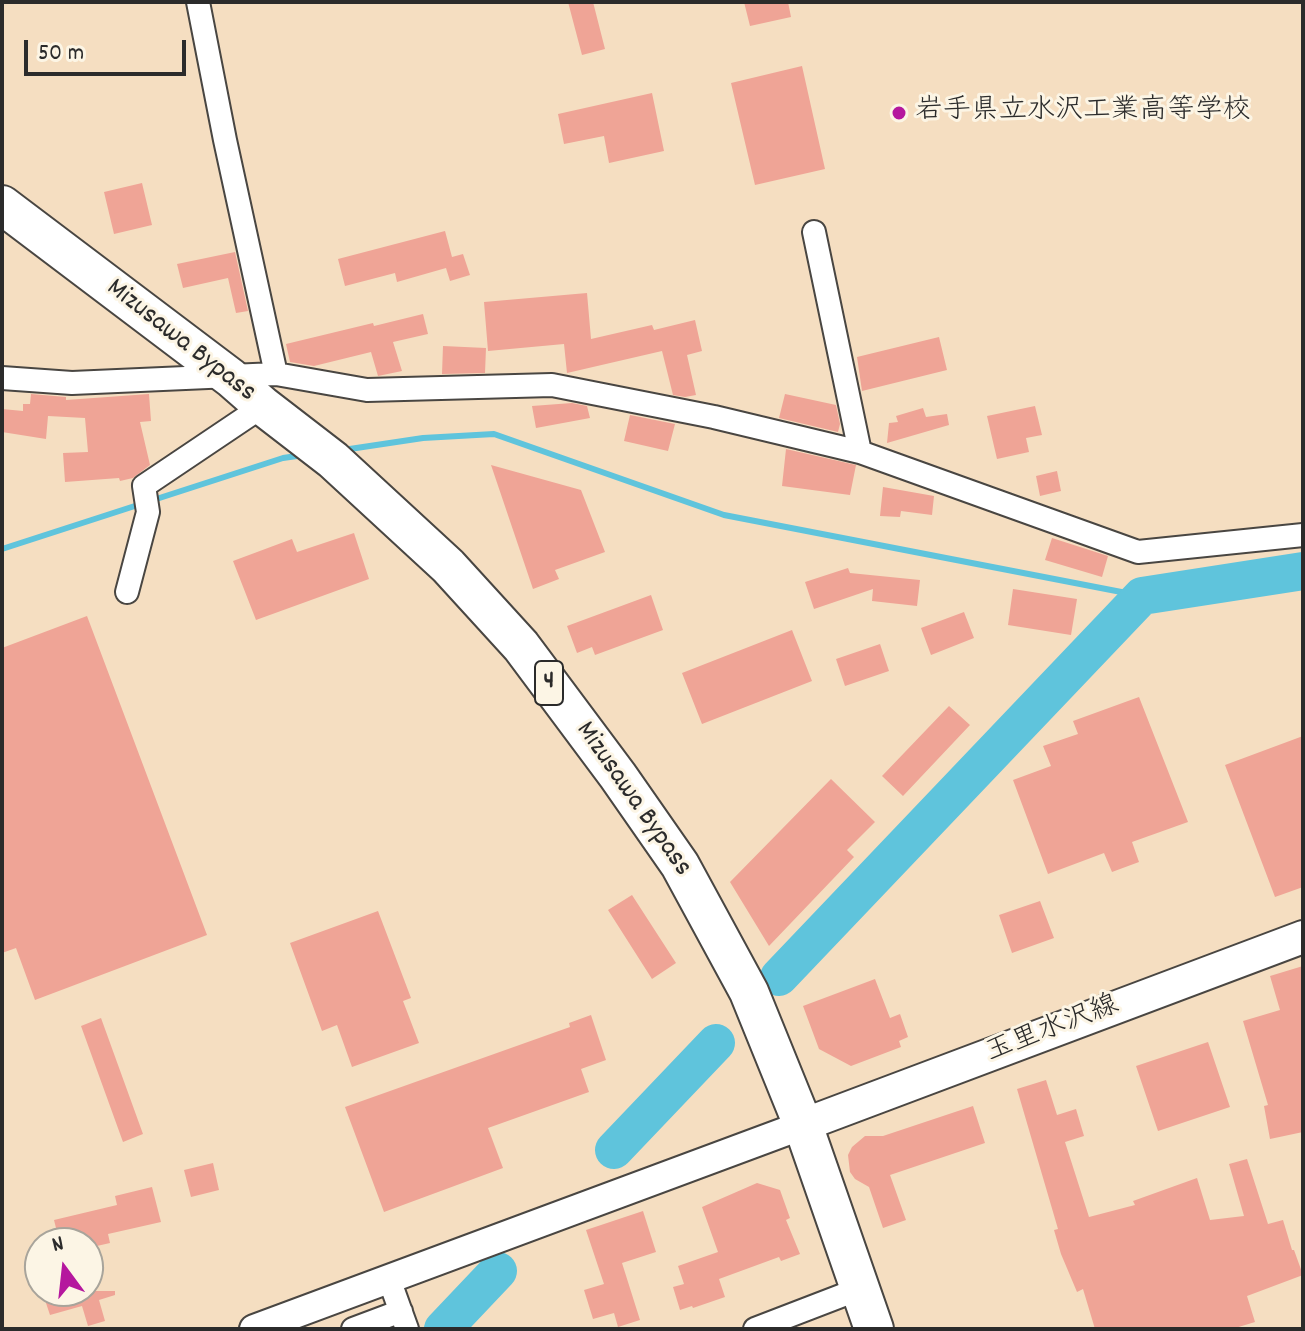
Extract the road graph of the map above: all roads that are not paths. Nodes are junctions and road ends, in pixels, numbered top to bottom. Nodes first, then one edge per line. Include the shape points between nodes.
1 (198, 2) edge
2 (2, 205) edge
3 (814, 232) dead end
4 (2, 378) edge
5 (231, 378) junction
6 (269, 390) junction
7 (860, 452) junction
8 (1303, 535) edge
9 (127, 592) dead end
10 (1303, 937) edge
11 (803, 1125) junction
12 (389, 1279) junction
13 (859, 1289) junction
14 (404, 1320) edge
15 (254, 1329) edge
16 (353, 1329) edge
17 (755, 1329) edge
18 (874, 1329) edge

1 - 6 street
2 - 5 highway, Mizusawa Bypass / 4
3 - 7 street
4 - 5 street via 72,383
5 - 6 highway, Mizusawa Bypass / 4
6 - 7 street via 552,385
6 - 9 street via 144,486 148,512
6 - 11 highway, Mizusawa Bypass / 4 via 333,460 448,566 521,646 602,754 680,865 749,992
7 - 8 street via 1138,552
10 - 11 main road, 玉里水沢線
11 - 12 street
11 - 13 highway, Mizusawa Bypass / 4
12 - 14 street
12 - 15 street
13 - 17 street
13 - 18 highway, Mizusawa Bypass / 4
14 - 16 street

